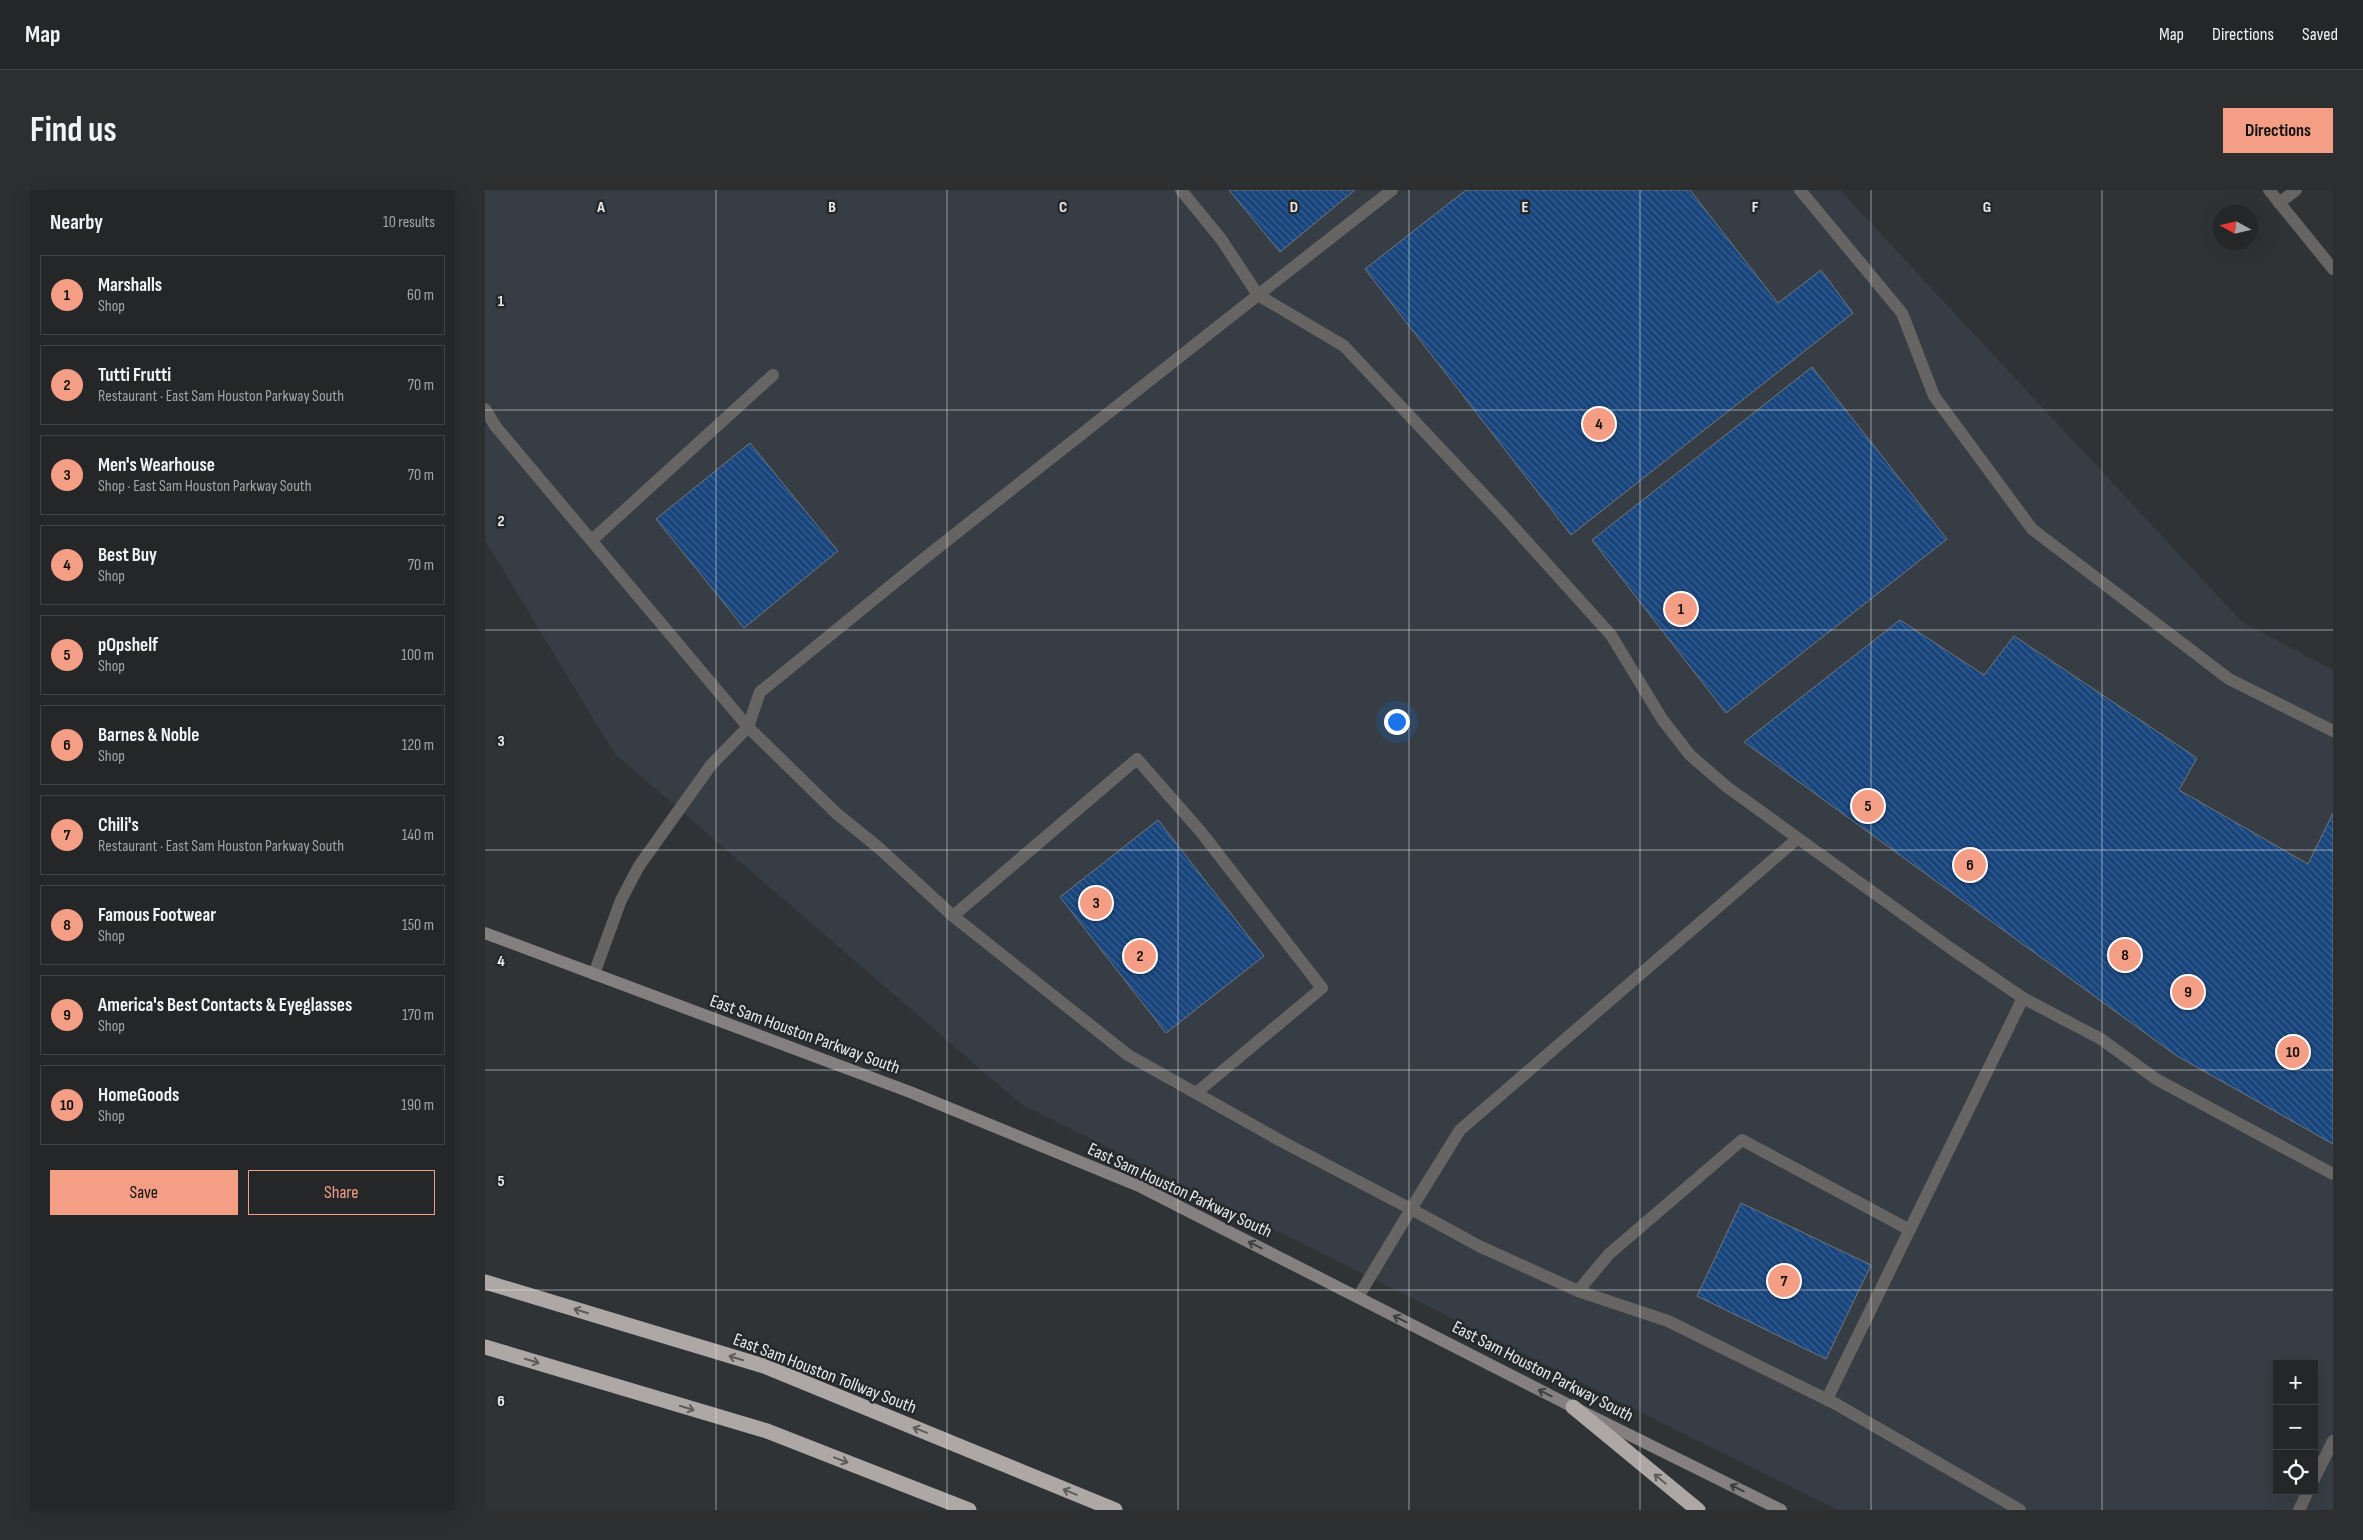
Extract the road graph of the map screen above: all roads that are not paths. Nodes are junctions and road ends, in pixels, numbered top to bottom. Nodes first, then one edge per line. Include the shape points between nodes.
1 (1181, 190) edge
2 (1392, 190) edge
3 (1800, 190) edge
4 (2269, 190) edge
5 (2296, 190) edge
6 (2279, 203) junction
7 (2333, 269) edge
8 (1258, 295) junction
9 (773, 375) dead end
10 (485, 409) edge
11 (592, 540) junction
12 (747, 726) junction
13 (2333, 731) edge
14 (1797, 839) junction
15 (953, 916) junction
16 (485, 933) edge
17 (594, 974) junction
18 (2023, 998) junction
19 (1195, 1093) junction
20 (2333, 1174) edge
21 (1411, 1209) junction
22 (1910, 1230) junction
23 (485, 1282) edge
24 (1578, 1291) junction
25 (1359, 1297) junction
26 (485, 1347) edge
27 (1827, 1399) junction
28 (1573, 1407) junction
29 (2333, 1441) edge
30 (2318, 1471) edge
31 (2306, 1495) edge
32 (969, 1510) edge
33 (1115, 1510) edge
34 (1698, 1510) edge
35 (1781, 1510) edge
36 (2020, 1510) edge
37 (2299, 1510) edge

1 - 8 lane via 1221,239
2 - 8 lane
3 - 13 lane via 1902,313 1934,396 2032,530 2229,679
4 - 6 lane
5 - 6 lane
6 - 7 lane
8 - 12 lane via 760,692
8 - 14 lane via 1344,346 1611,635 1663,719 1690,755
9 - 11 lane
10 - 11 lane via 496,427
11 - 12 lane
12 - 15 lane via 836,813
12 - 17 lane via 711,765 639,866 621,900
14 - 18 lane
14 - 21 lane via 1460,1130
15 - 19 lane via 1128,1055
15 - 19 lane via 1137,760 1201,832 1322,988
16 - 17 main road, East Sam Houston Parkway South
25 -> 17 main road, East Sam Houston Parkway South via 1139,1186 910,1092
18 - 20 lane via 2101,1038 2156,1079
18 - 22 lane
19 - 21 lane
21 - 24 lane via 1479,1246
21 - 25 lane
22 - 24 lane via 1742,1140 1609,1254
22 - 27 lane
33 -> 23 highway, East Sam Houston Tollway South via 764,1366
24 - 27 lane via 1668,1321
28 -> 25 main road, East Sam Houston Parkway South
26 -> 32 highway via 767,1432
27 - 36 lane
34 -> 28 highway
35 -> 28 main road, East Sam Houston Parkway South
29 - 30 lane
31 - 37 lane

